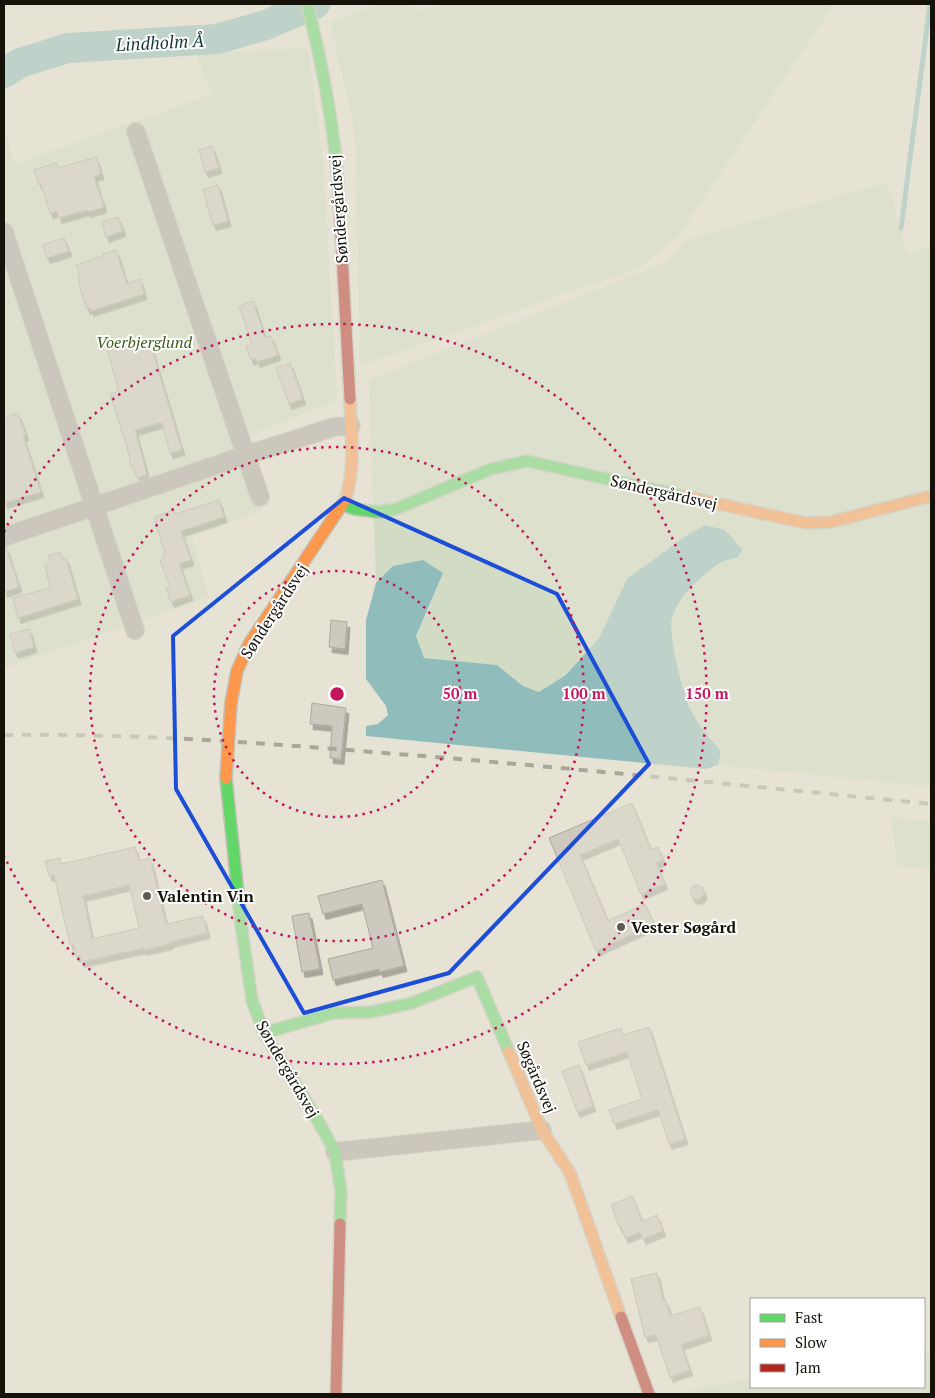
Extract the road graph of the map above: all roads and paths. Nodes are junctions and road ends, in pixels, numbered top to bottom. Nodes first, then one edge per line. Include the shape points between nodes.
1 (307, 4) edge
2 (136, 132) dead end
3 (4, 232) edge
4 (351, 426) junction
5 (246, 455) junction
6 (931, 496) edge
7 (260, 497) dead end
8 (343, 505) junction
9 (93, 507) junction
10 (4, 537) edge
11 (135, 630) dead end
12 (264, 1033) junction
13 (542, 1130) junction
14 (335, 1152) junction
15 (336, 1394) edge
16 (649, 1394) edge

1 - 4 street, Søndergårdsvej via 326,85 340,219
2 - 5 street
3 - 9 street
4 - 5 street via 334,427
4 - 8 street, Søndergårdsvej via 352,470
5 - 7 street
5 - 9 street
6 - 8 street, Søndergårdsvej via 830,522 806,523 527,461 491,469 396,509 379,512
8 - 12 street, Søndergårdsvej, bridge via 249,644 237,671 231,703 226,778 252,1000
9 - 10 street
9 - 11 street
12 - 13 street, Søgårdsvej via 334,1013 371,1012 412,1004 477,977
12 - 14 street, Søndergårdsvej
13 - 14 street
13 - 16 street, Søgårdsvej via 570,1173
14 - 15 street, Søndergårdsvej via 341,1192

